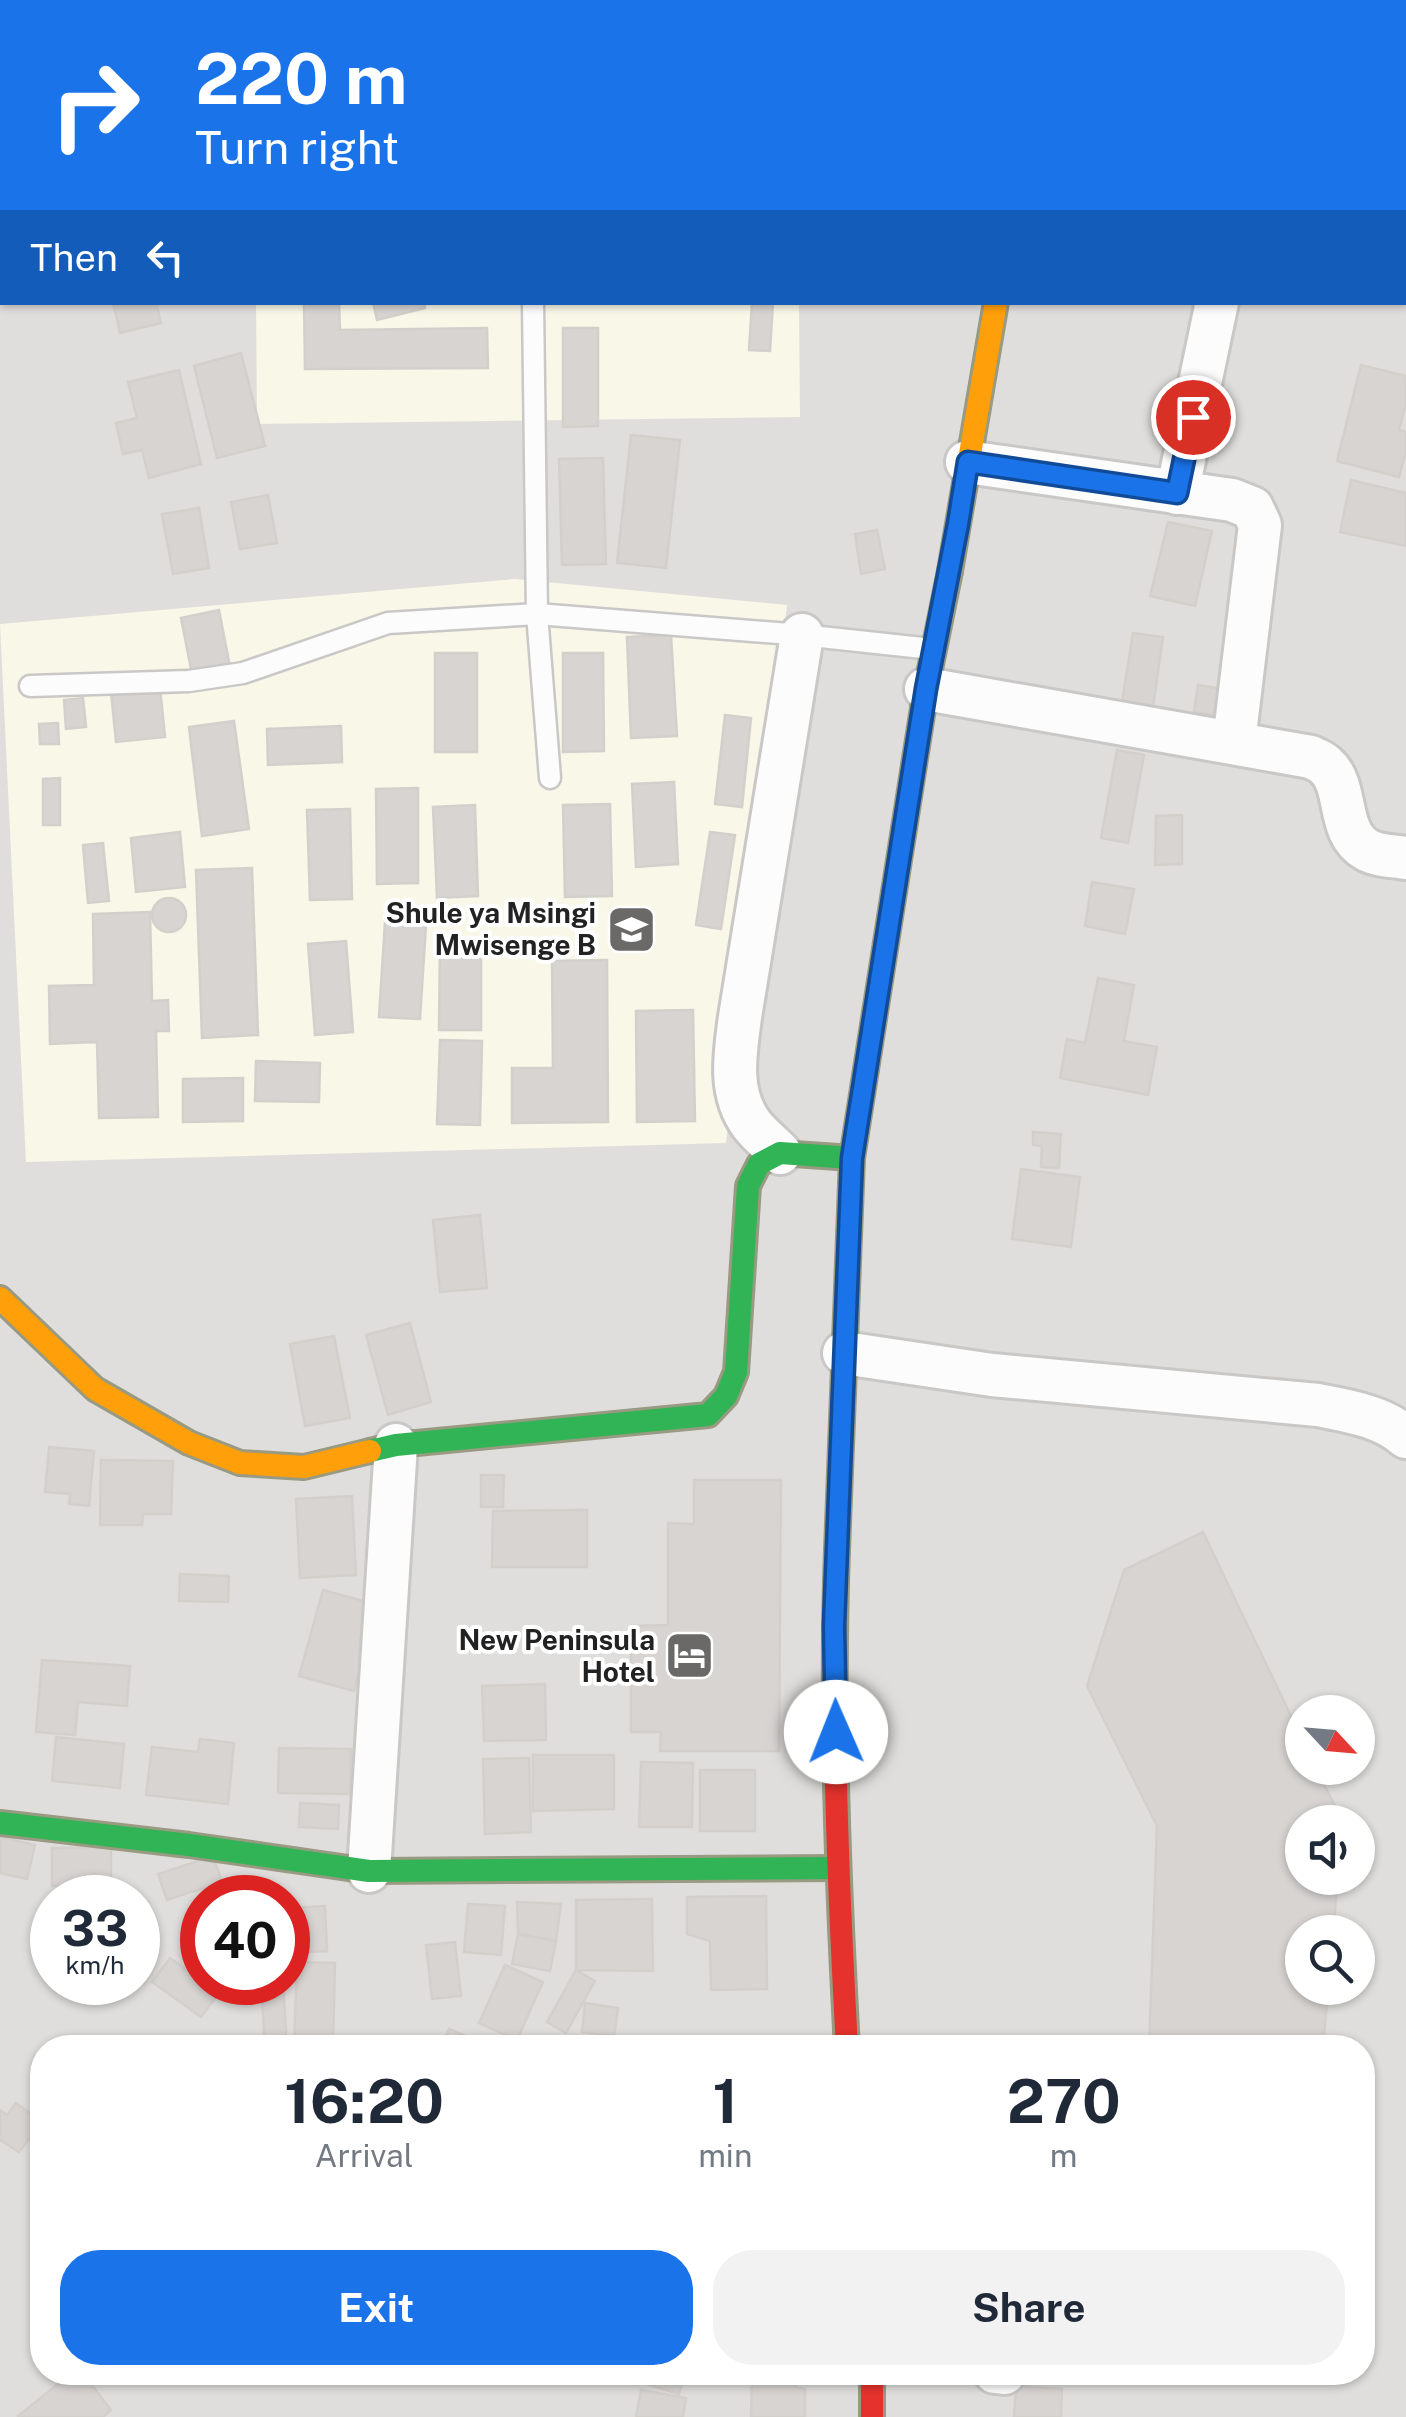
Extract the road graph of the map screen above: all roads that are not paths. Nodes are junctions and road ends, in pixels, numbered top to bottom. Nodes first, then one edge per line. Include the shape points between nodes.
1 (533, 305) edge
2 (995, 305) edge
3 (1215, 305) edge
4 (968, 462) junction
5 (1177, 493) junction
6 (537, 614) junction
7 (802, 635) junction
8 (930, 669) junction
9 (30, 686) dead end
10 (1234, 742) junction
11 (550, 778) dead end
12 (1406, 858) edge
13 (780, 1154) junction
14 (852, 1158) junction
15 (0, 1298) edge
16 (844, 1353) junction
17 (1406, 1436) edge
18 (396, 1445) junction
19 (0, 1822) edge
20 (838, 1868) junction
21 (369, 1871) junction
22 (846, 2035) edge
23 (872, 2385) edge
24 (872, 2417) edge

1 - 6 lane
2 - 4 street
3 - 5 street
4 - 5 street
4 - 8 street
5 - 10 street via 1232,500 1252,508 1260,524
6 - 7 lane
6 - 9 lane via 388,623 242,674
6 - 11 lane
7 - 8 lane
7 - 13 street via 734,1062 738,1099
8 - 10 street via 1048,712
8 - 14 street
10 - 12 street via 1326,765 1355,841 1368,851
13 - 14 street
13 - 18 street via 759,1164 748,1186 736,1372 708,1416
14 - 16 street
15 - 18 street via 95,1388 189,1443 240,1464 304,1467
16 - 17 street via 992,1376 1318,1405 1363,1415
16 - 20 street via 834,1626
18 - 21 street
19 - 21 street
20 - 21 street
20 - 22 street
23 - 24 street

